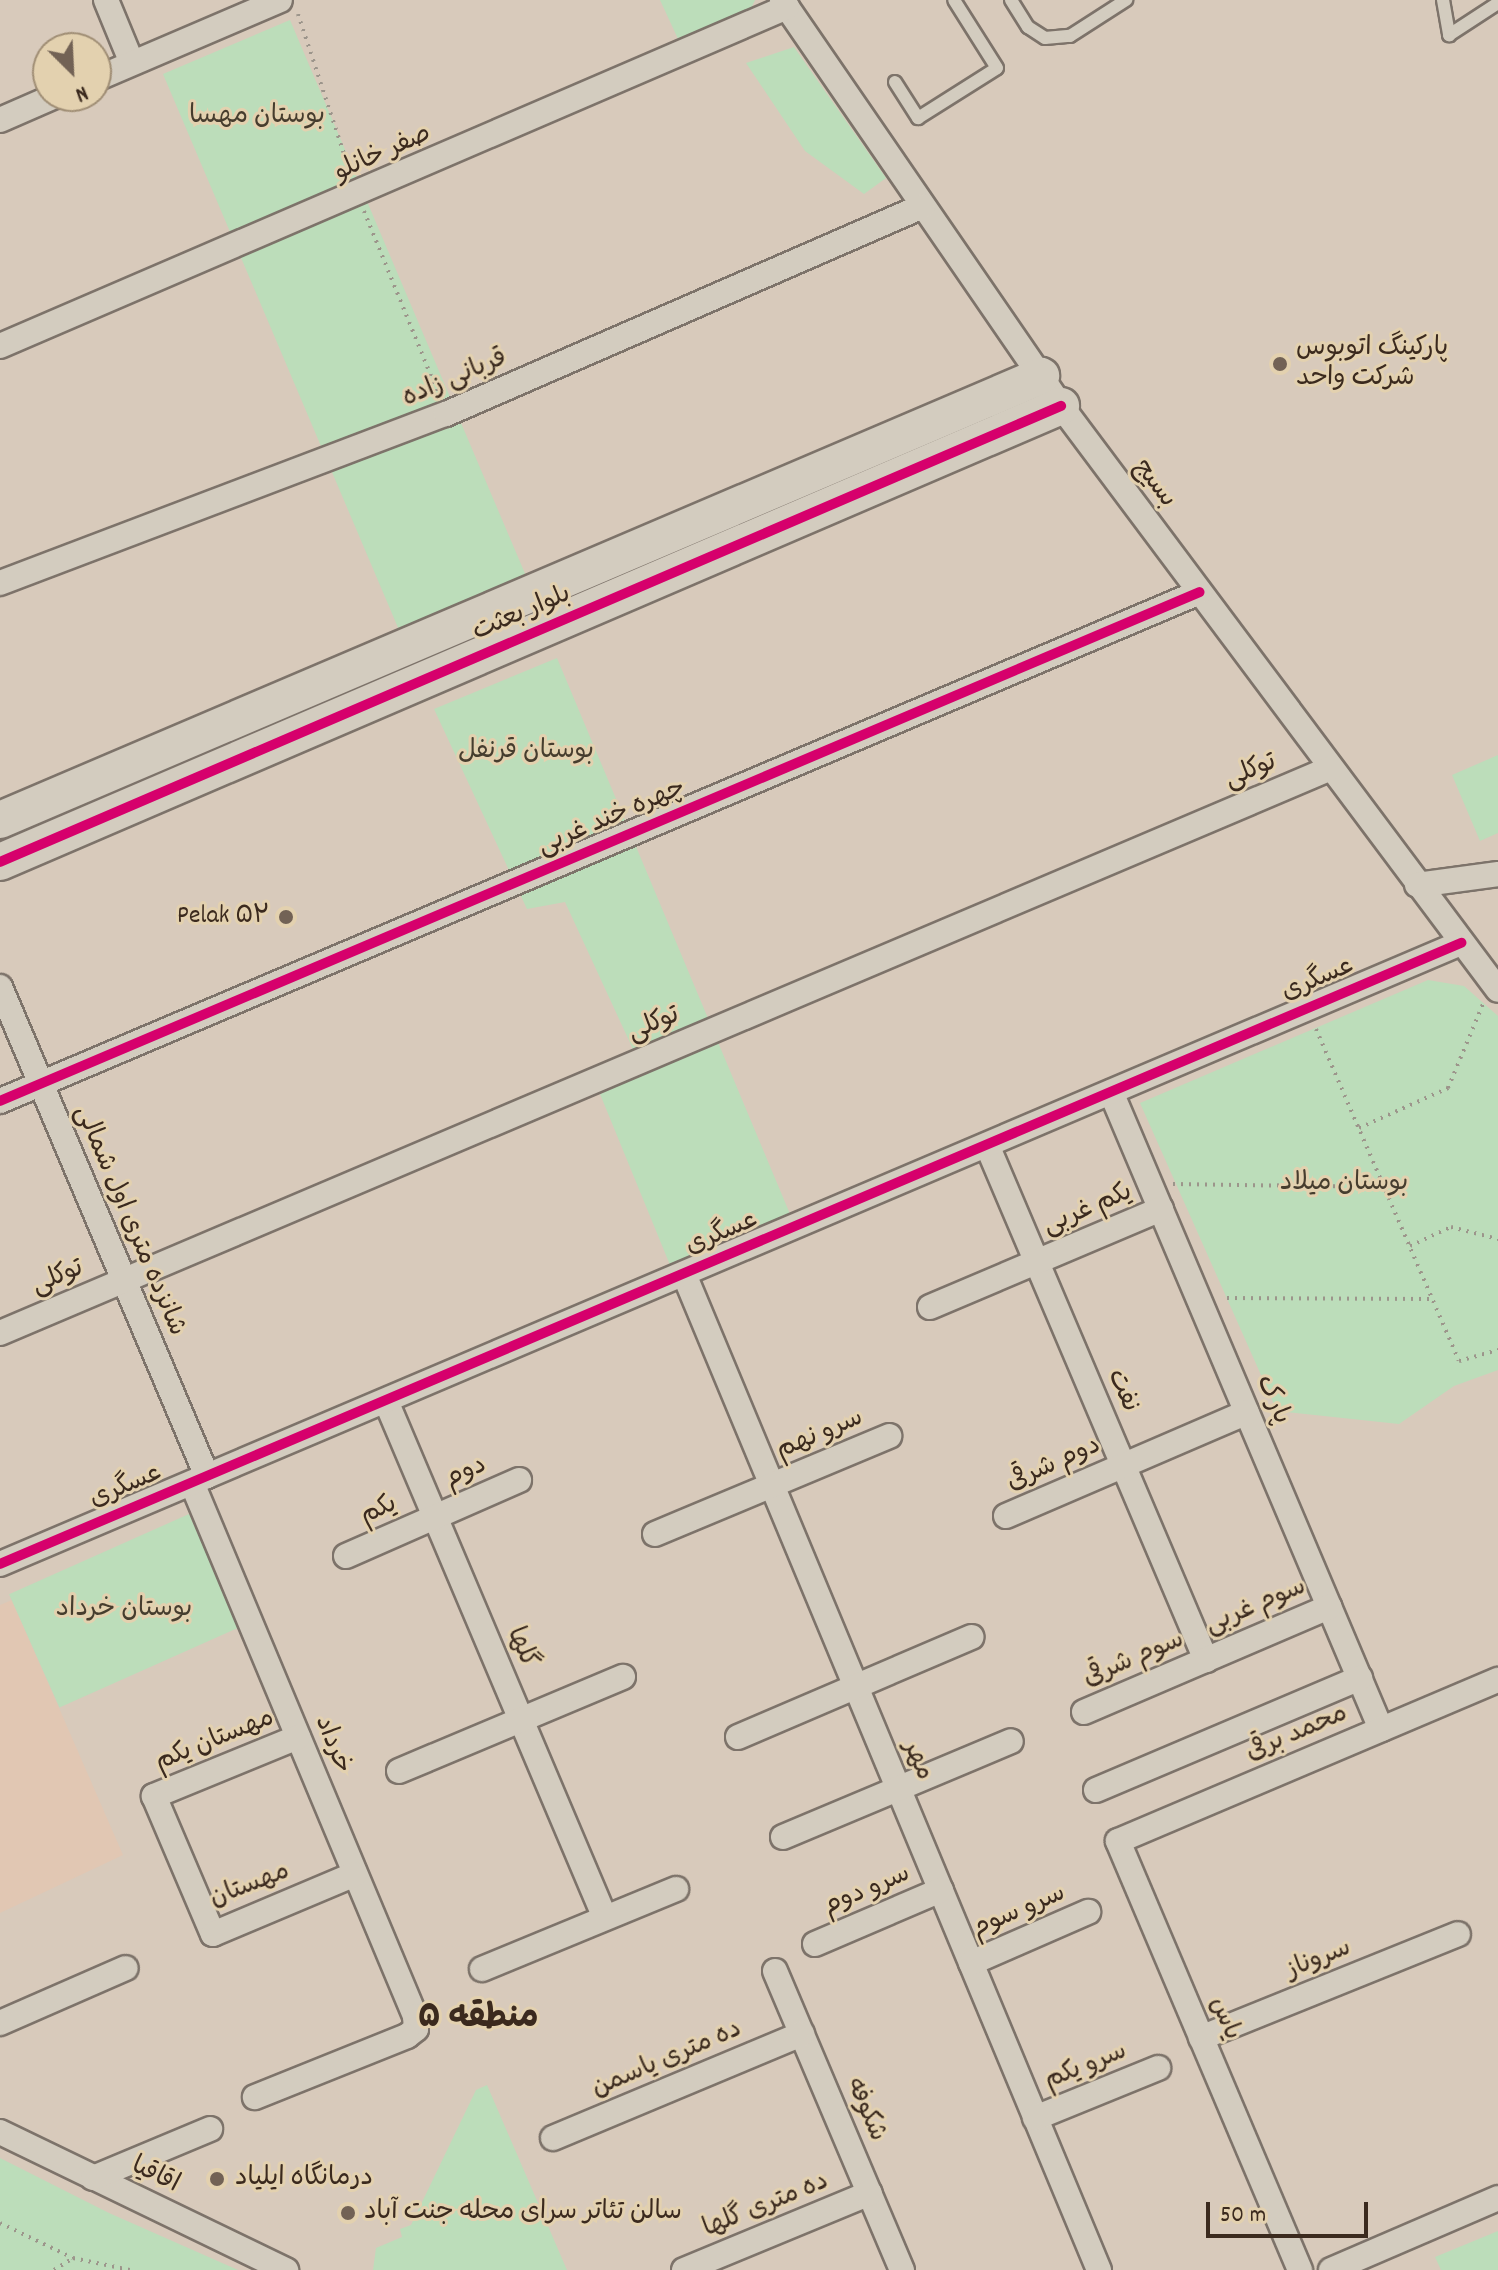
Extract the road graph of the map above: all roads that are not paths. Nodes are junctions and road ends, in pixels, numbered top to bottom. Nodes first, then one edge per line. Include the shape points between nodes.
1 (106, 0) edge
2 (280, 0) edge
3 (954, 0) edge
4 (1011, 0) edge
5 (1126, 0) edge
6 (1443, 0) edge
7 (789, 2) edge
8 (1498, 3) edge
9 (132, 63) junction
10 (112, 72) edge
11 (895, 82) dead end
12 (32, 106) edge
13 (0, 120) edge
14 (923, 206) junction
15 (0, 346) edge
16 (1041, 376) junction
17 (1061, 406) junction
18 (0, 583) edge
19 (1200, 592) junction
20 (1331, 768) junction
21 (0, 820) edge
22 (0, 862) edge
23 (1498, 874) edge
24 (1417, 885) junction
25 (1461, 943) junction
26 (0, 987) edge
27 (1492, 989) edge
28 (41, 1084) junction
29 (1111, 1092) junction
30 (0, 1101) edge
31 (987, 1145) junction
32 (1161, 1209) junction
33 (1037, 1262) junction
34 (684, 1274) junction
35 (124, 1281) junction
36 (930, 1307) dead end
37 (0, 1333) edge
38 (386, 1401) junction
39 (1247, 1412) junction
40 (889, 1436) dead end
41 (1123, 1465) junction
42 (199, 1480) junction
43 (519, 1480) dead end
44 (772, 1485) junction
45 (1006, 1516) dead end
46 (435, 1517) junction
47 (655, 1534) dead end
48 (346, 1556) dead end
49 (0, 1564) edge
50 (1329, 1607) junction
51 (971, 1637) dead end
52 (1206, 1660) junction
53 (623, 1677) dead end
54 (1360, 1678) junction
55 (1498, 1680) edge
56 (856, 1686) junction
57 (1084, 1712) dead end
58 (521, 1720) junction
59 (1381, 1729) junction
60 (298, 1737) junction
61 (738, 1737) dead end
62 (1011, 1741) dead end
63 (399, 1771) dead end
64 (898, 1789) junction
65 (1096, 1790) dead end
66 (154, 1796) joint
67 (783, 1837) dead end
68 (1118, 1841) joint
69 (355, 1874) junction
70 (676, 1889) dead end
71 (941, 1890) junction
72 (1088, 1912) dead end
73 (605, 1918) junction
74 (1458, 1934) dead end
75 (815, 1944) dead end
76 (971, 1963) junction
77 (126, 1968) dead end
78 (482, 1969) dead end
79 (775, 1971) dead end
80 (0, 2023) edge
81 (802, 2034) junction
82 (1201, 2038) junction
83 (1158, 2068) dead end
84 (255, 2097) dead end
85 (1035, 2118) junction
86 (210, 2129) dead end
87 (0, 2132) edge
88 (553, 2138) dead end
89 (93, 2178) junction
90 (870, 2193) junction
91 (1498, 2198) edge
92 (286, 2270) edge
93 (684, 2270) edge
94 (902, 2270) edge
95 (1099, 2270) edge
96 (1300, 2270) edge
97 (1331, 2270) edge

1 - 9 street
2 - 9 street
3 - 11 lane via 997,68 918,118
4 - 5 lane via 1028,27 1045,38 1070,36
6 - 8 lane via 1449,35
7 - 14 street, بسیج
7 - 15 street, صفر خانلو
9 - 10 street
12 - 13 street
14 - 16 street, بسیج
14 - 18 street, قربانی زاده via 446,414
16 - 17 street, بسیج
16 - 21 street, بلوار بعثت
17 - 19 street, بسیج
17 - 22 street, بلوار بعثت
19 - 20 street, بسیج
19 - 28 street, چهره خند غربی
20 - 24 street, بسیج
20 - 35 street, توکلی
23 - 24 street
24 - 25 street, بسیج
25 - 27 street, بسیج
25 - 29 street, عسگری
26 - 28 street, شانزده متری اول شمالی
28 - 30 street, چهره خند غربی
28 - 35 street, شانزده متری اول شمالی
29 - 31 street, عسگری
29 - 32 street, پارک
31 - 33 street, نفت
31 - 34 street, عسگری
32 - 33 street, یکم غربی
32 - 39 street, پارک
33 - 36 street, یکم غربی
33 - 41 street, نفت
34 - 38 street, عسگری
34 - 44 street, مهر
35 - 37 street, توکلی
35 - 42 street, شانزده متری اول شمالی
38 - 42 street, عسگری
38 - 46 street, گلها
39 - 41 street, دوم شرقی
39 - 50 street, پارک
40 - 44 street, سرو نهم
41 - 45 street, دوم شرقی
41 - 52 street, نفت
42 - 49 street, عسگری
42 - 60 street, خرداد
43 - 46 street, دوم
44 - 47 street, سرو نهم
44 - 56 street, مهر
46 - 48 street, یکم
46 - 58 street, گلها
50 - 52 street, سوم غربی
50 - 54 street, پارک
51 - 56 street
52 - 57 street, سوم شرقی
53 - 58 street
54 - 59 street, پارک
54 - 65 street, محمد برقی
55 - 59 street, محمد برقی
56 - 61 street
56 - 64 street, مهر
58 - 63 street
58 - 73 street, گلها
59 - 68 street, محمد برقی
60 - 66 street, مهستان یکم
60 - 69 street, خرداد
62 - 64 street
64 - 67 street
64 - 71 street, مهر
66 - 69 street, مهستان via 213,1934
68 - 82 street, یاس
69 - 84 street, خرداد via 416,2029
70 - 73 street
71 - 75 street, سرو دوم
71 - 76 street, مهر
72 - 76 street, سرو سوم
73 - 78 street
74 - 82 street, سروناز
76 - 85 street, مهر
77 - 80 street
79 - 81 street, شکوفه
81 - 88 street, ده متری یاسمن
81 - 90 street, شکوفه
82 - 96 street, یاس
83 - 85 street, سرو یکم
85 - 95 street, مهر
86 - 89 street
87 - 89 street, اقاقیا
89 - 92 street, اقاقیا
90 - 93 street, ده متری گلها
90 - 94 street, شکوفه
91 - 97 street

